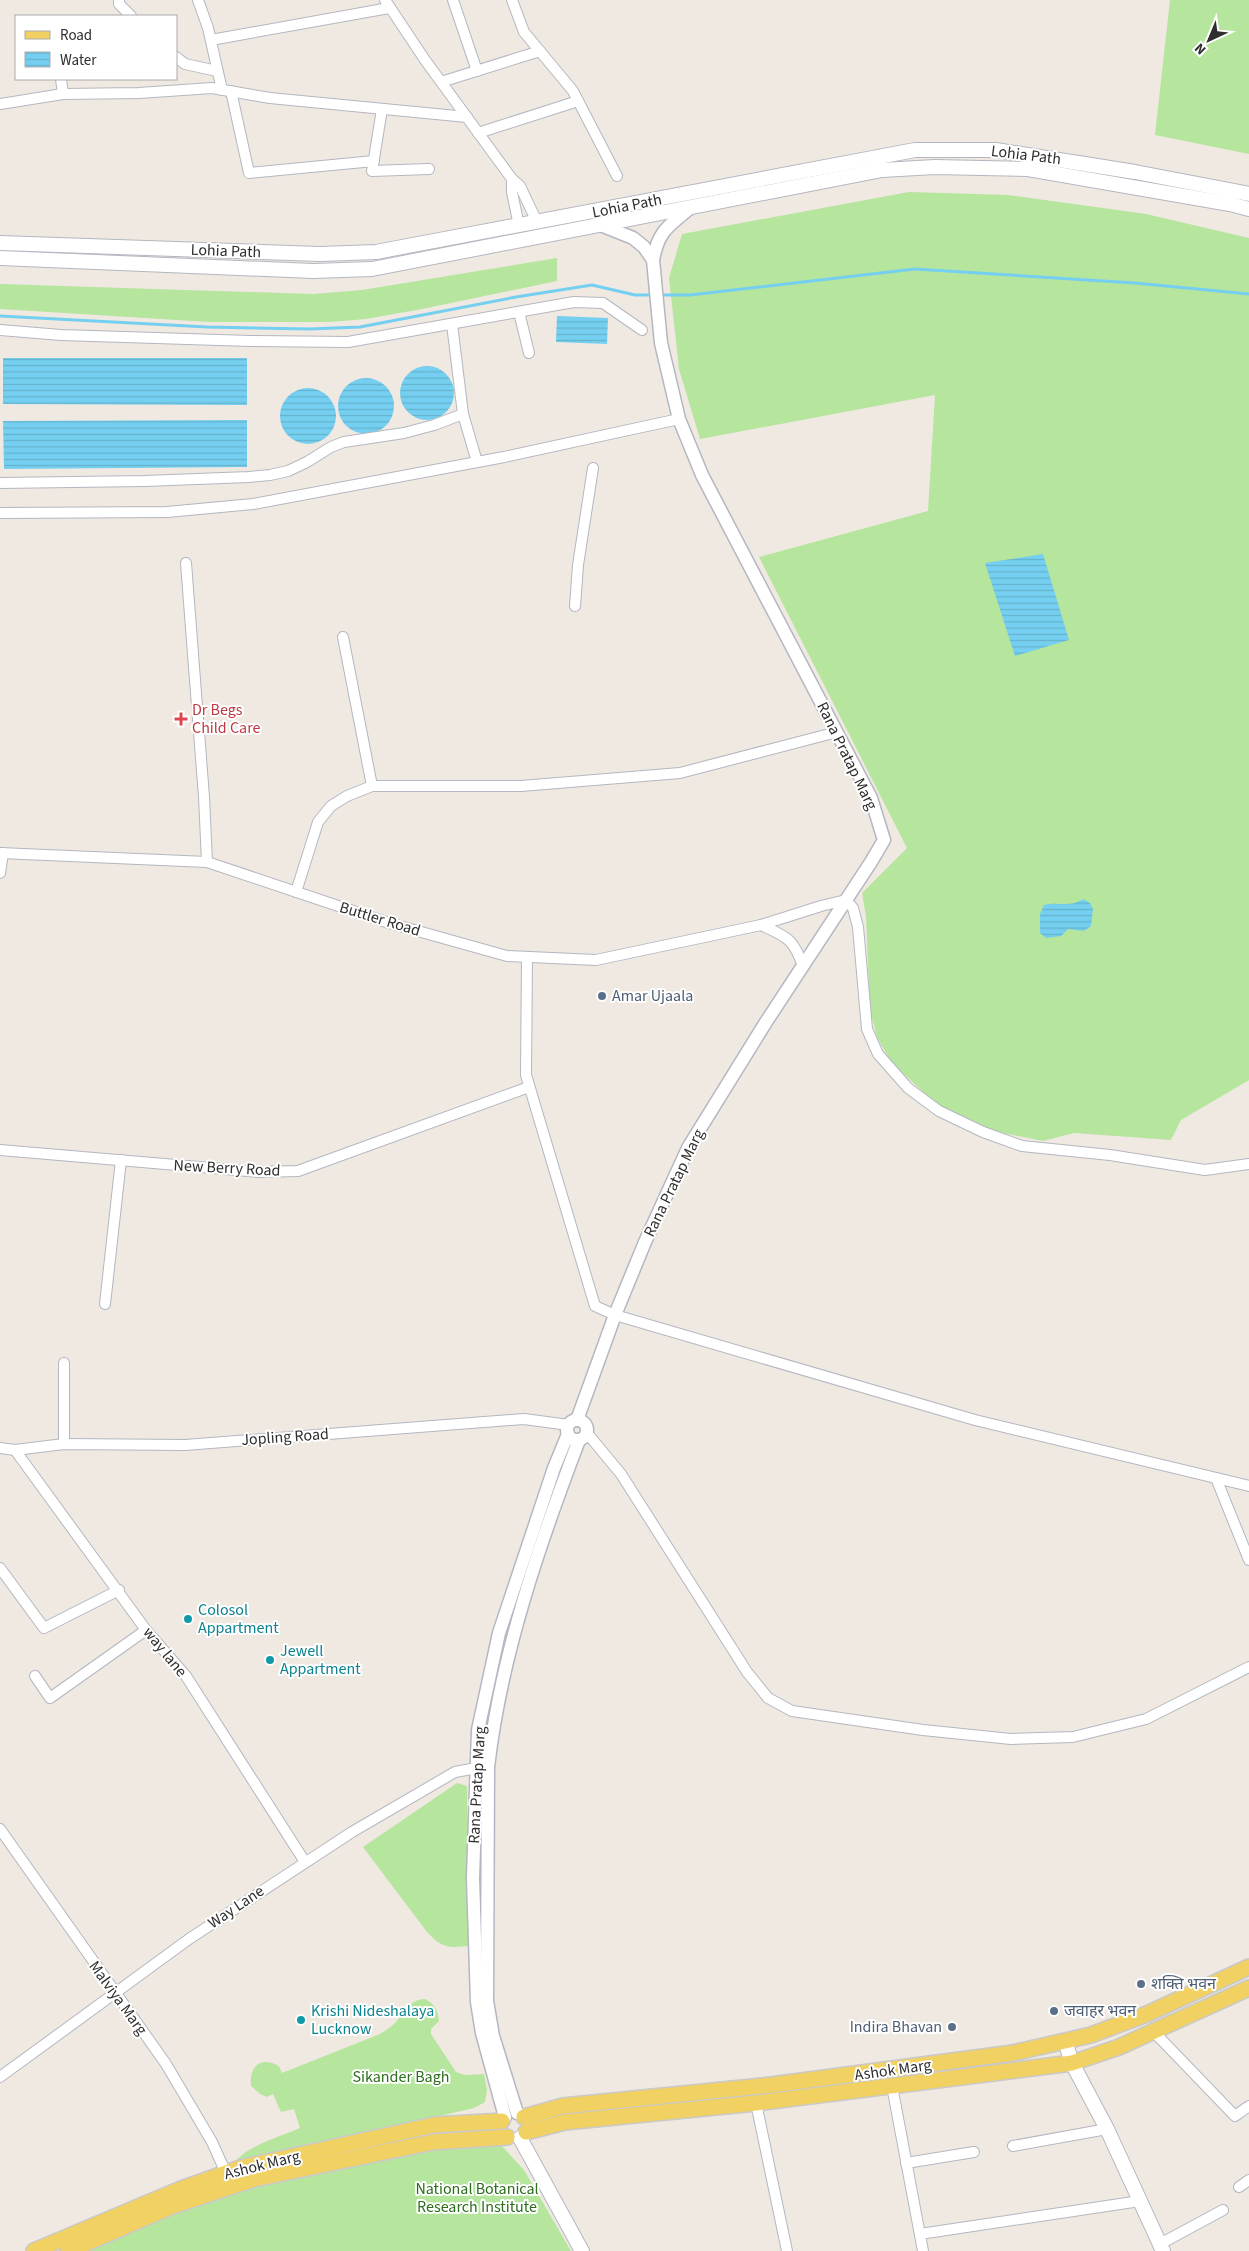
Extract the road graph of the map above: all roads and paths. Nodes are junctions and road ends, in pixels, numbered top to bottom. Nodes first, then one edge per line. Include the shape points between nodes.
1 (119, 0) edge
2 (198, 0) edge
3 (454, 0) edge
4 (512, 0) edge
5 (387, 4) edge
6 (131, 15) edge
7 (210, 40) junction
8 (540, 51) junction
9 (178, 59) edge
10 (217, 71) junction
11 (477, 71) junction
12 (61, 80) edge
13 (441, 82) junction
14 (226, 90) junction
15 (63, 94) junction
16 (578, 101) junction
17 (0, 104) edge
18 (382, 109) junction
19 (467, 117) junction
20 (478, 133) junction
21 (374, 161) junction
22 (429, 169) dead end
23 (617, 176) dead end
24 (512, 179) junction
25 (1249, 194) edge
26 (689, 208) junction
27 (1249, 209) edge
28 (537, 222) junction
29 (519, 226) junction
30 (603, 226) junction
31 (0, 243) edge
32 (0, 258) edge
33 (653, 264) junction
34 (519, 312) junction
35 (452, 324) junction
36 (0, 330) edge
37 (642, 330) dead end
38 (529, 353) dead end
39 (463, 414) junction
40 (679, 419) junction
41 (477, 462) junction
42 (593, 468) dead end
43 (0, 483) edge
44 (0, 513) edge
45 (186, 563) dead end
46 (575, 606) dead end
47 (343, 637) dead end
48 (837, 732) junction
49 (372, 786) junction
50 (2, 853) edge
51 (207, 862) junction
52 (0, 873) edge
53 (296, 892) junction
54 (846, 900) junction
55 (761, 925) junction
56 (528, 956) junction
57 (803, 966) junction
58 (529, 1087) junction
59 (0, 1150) edge
60 (121, 1160) junction
61 (1249, 1164) edge
62 (105, 1304) dead end
63 (615, 1315) junction
64 (64, 1363) dead end
65 (576, 1430) junction
66 (64, 1444) junction
67 (0, 1448) edge
68 (15, 1450) junction
69 (1216, 1478) junction
70 (1249, 1486) edge
71 (1249, 1560) edge
72 (0, 1568) edge
73 (119, 1590) junction
74 (146, 1630) junction
75 (1249, 1667) edge
76 (35, 1676) dead end
77 (483, 1767) junction
78 (0, 1829) edge
79 (305, 1862) junction
80 (1249, 1967) edge
81 (1249, 1988) edge
82 (114, 1994) junction
83 (1154, 2032) junction
84 (1065, 2040) junction
85 (1072, 2063) junction
86 (0, 2077) edge
87 (892, 2086) junction
88 (756, 2103) junction
89 (1249, 2106) edge
90 (512, 2117) junction
91 (1107, 2129) junction
92 (518, 2136) junction
93 (1013, 2146) dead end
94 (974, 2152) dead end
95 (906, 2163) junction
96 (226, 2173) junction
97 (1249, 2180) edge
98 (1239, 2187) dead end
99 (1140, 2201) junction
100 (1222, 2210) dead end
101 (920, 2234) junction
102 (1161, 2247) edge
103 (34, 2251) edge
104 (68, 2251) edge
105 (582, 2251) edge
106 (787, 2251) edge
107 (923, 2251) edge

1 - 6 street
2 - 7 street
3 - 11 street
4 - 8 street via 524,32
5 - 7 street
5 - 13 street
7 - 10 street
8 - 11 street
8 - 16 street
9 - 10 street via 185,64
10 - 14 street
11 - 13 street
12 - 15 street
13 - 19 street
14 - 15 street
14 - 18 street via 270,98
14 - 21 street via 249,173
15 - 17 street
16 - 20 street
16 - 23 street
18 - 19 street
18 - 21 street
19 - 20 street
20 - 24 street
21 - 22 street via 372,171
24 - 28 street via 520,186
24 - 29 street
25 - 28 main road, Lohia Path via 996,150 915,150
26 - 27 main road, Lohia Path via 882,170 936,167 1028,169
26 - 30 main road, Lohia Path
26 - 33 street via 661,234 656,243
28 - 29 main road, Lohia Path
29 - 31 main road, Lohia Path via 376,252 320,254
30 - 32 main road, Lohia Path via 372,269 313,271
30 - 33 street via 633,238 644,247
33 - 40 street, Rana Pratap Marg via 661,343
34 - 35 street
34 - 37 street via 574,302 603,303
34 - 38 street
35 - 36 street via 348,342 250,342
35 - 39 street
39 - 41 street
39 - 43 street via 404,433 344,442 288,471 270,475
40 - 41 street
40 - 48 street, Rana Pratap Marg via 702,475
41 - 44 street via 253,504 167,512
42 - 46 street
45 - 51 street
47 - 49 street
48 - 49 street via 680,773 521,786
48 - 54 street, Rana Pratap Marg via 871,798 884,840
49 - 53 street via 331,806 318,822
50 - 51 street, Buttler Road
50 - 52 street
51 - 53 street, Buttler Road
53 - 56 street, Buttler Road via 389,923 507,956
54 - 55 street, Buttler Road
54 - 57 street, Rana Pratap Marg
54 - 61 street via 854,908 858,927 868,1029 878,1054 908,1088 939,1110 983,1132 1022,1146 1110,1155 1205,1170
55 - 56 street, Buttler Road via 596,960
55 - 57 street via 785,936 796,947
56 - 58 street via 526,1075
57 - 63 street, Rana Pratap Marg via 688,1148
58 - 60 street, New Berry Road via 298,1171 258,1172
58 - 63 street via 595,1306
59 - 60 street, New Berry Road
60 - 62 street
63 - 65 street, Rana Pratap Marg
63 - 69 street via 975,1420
64 - 66 street
65 - 66 street, Jopling Road via 524,1419 185,1445
65 - 75 street via 621,1474 747,1672 768,1698 792,1710 1011,1739 1073,1737 1146,1719
65 - 77 street, Rana Pratap Marg via 554,1468 499,1634 478,1730
66 - 68 street, Jopling Road
67 - 68 street, Jopling Road
68 - 73 street, way lane
69 - 70 street
69 - 71 street
72 - 73 street via 44,1628
73 - 74 street, way lane
74 - 76 street via 50,1698
74 - 79 street, way lane via 186,1676
77 - 79 street, Way Lane via 455,1772
77 - 90 street, Rana Pratap Marg via 474,1878 477,2002 482,2033
78 - 82 street, Malviya Marg
79 - 82 street, Way Lane via 189,1939
80 - 84 main road, Ashok Marg via 1147,2014 1091,2035
81 - 83 main road, Ashok Marg
82 - 86 street, Way Lane
82 - 96 street, Malviya Marg via 166,2064 212,2142
83 - 85 main road, Ashok Marg
83 - 89 street via 1235,2116
84 - 85 main road
84 - 90 main road, Ashok Marg via 1013,2053 847,2076 563,2106
85 - 87 main road, Ashok Marg
85 - 91 main road
87 - 88 main road, Ashok Marg
87 - 95 street
88 - 92 main road, Ashok Marg via 565,2122
88 - 106 street
90 - 92 main road via 528,2124
90 - 92 main road via 502,2130
90 - 96 main road, Ashok Marg via 434,2125
91 - 93 street
91 - 99 main road
92 - 104 main road, Ashok Marg via 433,2142 254,2179 170,2207
92 - 105 main road
94 - 95 street
95 - 101 street
96 - 103 main road, Ashok Marg via 181,2188
97 - 98 street
99 - 101 street
99 - 102 main road
100 - 102 street
101 - 107 street

